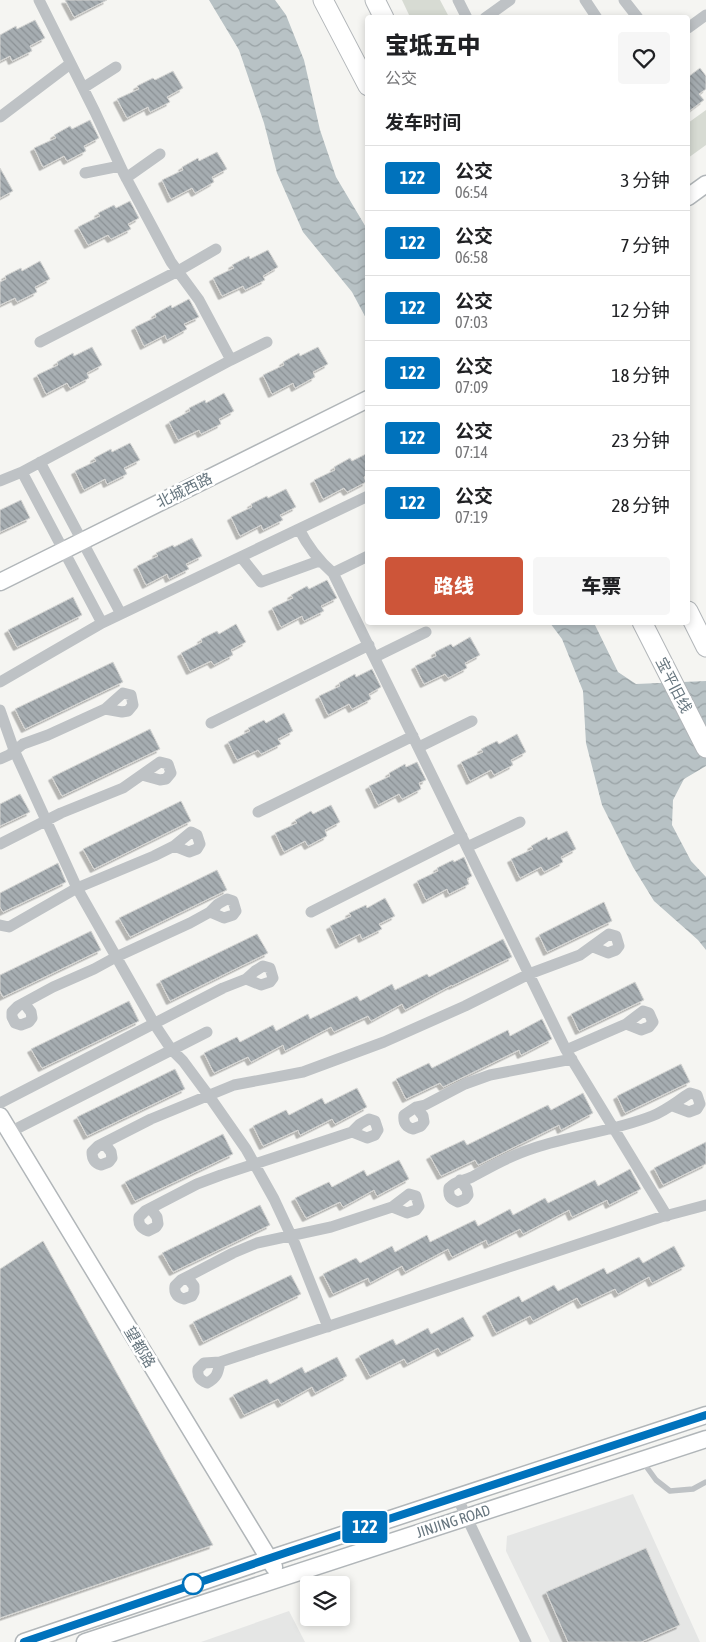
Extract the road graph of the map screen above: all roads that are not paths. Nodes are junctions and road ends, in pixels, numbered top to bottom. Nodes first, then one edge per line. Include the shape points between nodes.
1 (39, 0) edge
2 (323, 0) edge
3 (375, 0) edge
4 (458, 0) edge
5 (510, 0) edge
6 (585, 0) edge
7 (624, 0) edge
8 (382, 15) edge
9 (466, 15) edge
10 (489, 15) edge
11 (595, 15) edge
12 (636, 15) edge
13 (706, 15) edge
14 (690, 27) edge
15 (70, 64) junction
16 (116, 67) dead end
17 (365, 80) edge
18 (83, 88) junction
19 (0, 117) edge
20 (160, 154) dead end
21 (120, 166) junction
22 (85, 173) dead end
23 (126, 178) junction
24 (706, 184) edge
25 (690, 196) edge
26 (216, 249) dead end
27 (178, 271) junction
28 (40, 342) dead end
29 (266, 342) dead end
30 (231, 360) junction
31 (365, 400) edge
32 (40, 462) junction
33 (22, 472) junction
34 (0, 481) edge
35 (365, 497) edge
36 (299, 529) junction
37 (82, 541) junction
38 (63, 549) junction
39 (241, 557) junction
40 (365, 558) edge
41 (319, 561) junction
42 (334, 573) junction
43 (0, 582) edge
44 (121, 614) junction
45 (690, 615) edge
46 (102, 623) junction
47 (644, 625) edge
48 (426, 632) dead end
49 (369, 645) junction
50 (706, 647) edge
51 (375, 657) junction
52 (0, 682) edge
53 (105, 709) dead end
54 (0, 710) edge
55 (472, 721) dead end
56 (211, 723) dead end
57 (413, 736) junction
58 (419, 747) junction
59 (706, 748) edge
60 (14, 750) junction
61 (0, 759) edge
62 (142, 775) dead end
63 (258, 812) dead end
64 (45, 821) junction
65 (520, 822) dead end
66 (462, 836) junction
67 (0, 844) edge
68 (174, 846) dead end
69 (467, 846) junction
70 (77, 888) junction
71 (210, 912) dead end
72 (311, 912) dead end
73 (0, 925) edge
74 (593, 947) dead end
75 (116, 957) junction
76 (529, 974) junction
77 (246, 979) dead end
78 (24, 1003) dead end
79 (626, 1024) dead end
80 (155, 1025) junction
81 (207, 1032) dead end
82 (171, 1049) junction
83 (569, 1054) junction
84 (208, 1096) junction
85 (0, 1103) edge
86 (674, 1106) dead end
87 (416, 1107) dead end
88 (0, 1116) edge
89 (614, 1128) junction
90 (10, 1132) junction
91 (352, 1132) dead end
92 (104, 1143) dead end
93 (254, 1163) junction
94 (460, 1180) dead end
95 (706, 1205) edge
96 (392, 1207) dead end
97 (151, 1209) dead end
98 (667, 1216) junction
99 (291, 1235) junction
100 (187, 1277) dead end
101 (328, 1327) junction
102 (220, 1362) dead end
103 (706, 1415) edge
104 (706, 1440) edge
105 (641, 1460) junction
106 (706, 1482) edge
107 (457, 1496) junction
108 (466, 1517) junction
109 (269, 1559) junction
110 (280, 1577) junction
111 (24, 1642) edge
112 (85, 1642) edge
113 (526, 1642) edge

1 - 15 street
2 - 17 main road
3 - 8 main road
4 - 9 street
5 - 10 street
6 - 11 street
7 - 12 street
13 - 14 street
15 - 18 street
15 - 19 street
16 - 18 street
18 - 21 street
20 - 23 street
21 - 22 street
21 - 23 street
23 - 27 street
24 - 25 main road
26 - 27 street
27 - 28 street
27 - 30 street via 199,300
29 - 30 street
30 - 32 street
31 - 37 main road, 北城西路
32 - 33 street
32 - 37 street
33 - 34 street
33 - 38 street
35 - 36 street
36 - 39 street
36 - 41 street
37 - 38 main road, 北城西路
37 - 44 street
38 - 43 main road, 北城西路
38 - 46 street
39 - 41 street via 261,582
39 - 44 street
40 - 42 street
41 - 42 street
42 - 49 street
44 - 46 street
45 - 50 main road
46 - 52 street
47 - 59 main road, 宝平旧线
48 - 51 street
49 - 51 street
49 - 56 street
51 - 57 street
53 - 60 street
54 - 60 street
55 - 58 street
57 - 58 street
57 - 63 street
58 - 66 street
60 - 61 street
60 - 64 street
62 - 64 street via 123,788
64 - 67 street
64 - 70 street
65 - 69 street
66 - 69 street
66 - 72 street
68 - 70 street
69 - 76 street
70 - 73 street via 9,927
70 - 75 street
71 - 75 street
74 - 76 street
75 - 78 street
75 - 80 street
76 - 83 street
76 - 84 street via 384,1042 303,1072 234,1085
77 - 80 street
79 - 83 street
80 - 82 street
80 - 85 street
81 - 82 street
82 - 84 street
82 - 90 street
83 - 87 street via 490,1075
83 - 89 street
84 - 92 street via 151,1119
84 - 93 street
86 - 89 street
88 - 90 main road, 望都路
89 - 94 street via 535,1148
89 - 98 street
90 - 109 main road, 望都路
91 - 93 street
93 - 97 street via 197,1184
93 - 99 street
95 - 98 street
96 - 99 street via 331,1227
98 - 101 street
99 - 100 street via 249,1246
99 - 101 street
101 - 102 street
103 - 107 main road, JINJING ROAD
104 - 105 main road, JINJING ROAD
105 - 106 lane via 656,1480 670,1490 694,1488
105 - 108 main road, JINJING ROAD
107 - 108 street
107 - 109 main road, JINJING ROAD
108 - 110 main road, JINJING ROAD
108 - 113 street
109 - 110 main road, 望都路
109 - 111 main road, JINJING ROAD
110 - 112 main road, JINJING ROAD

